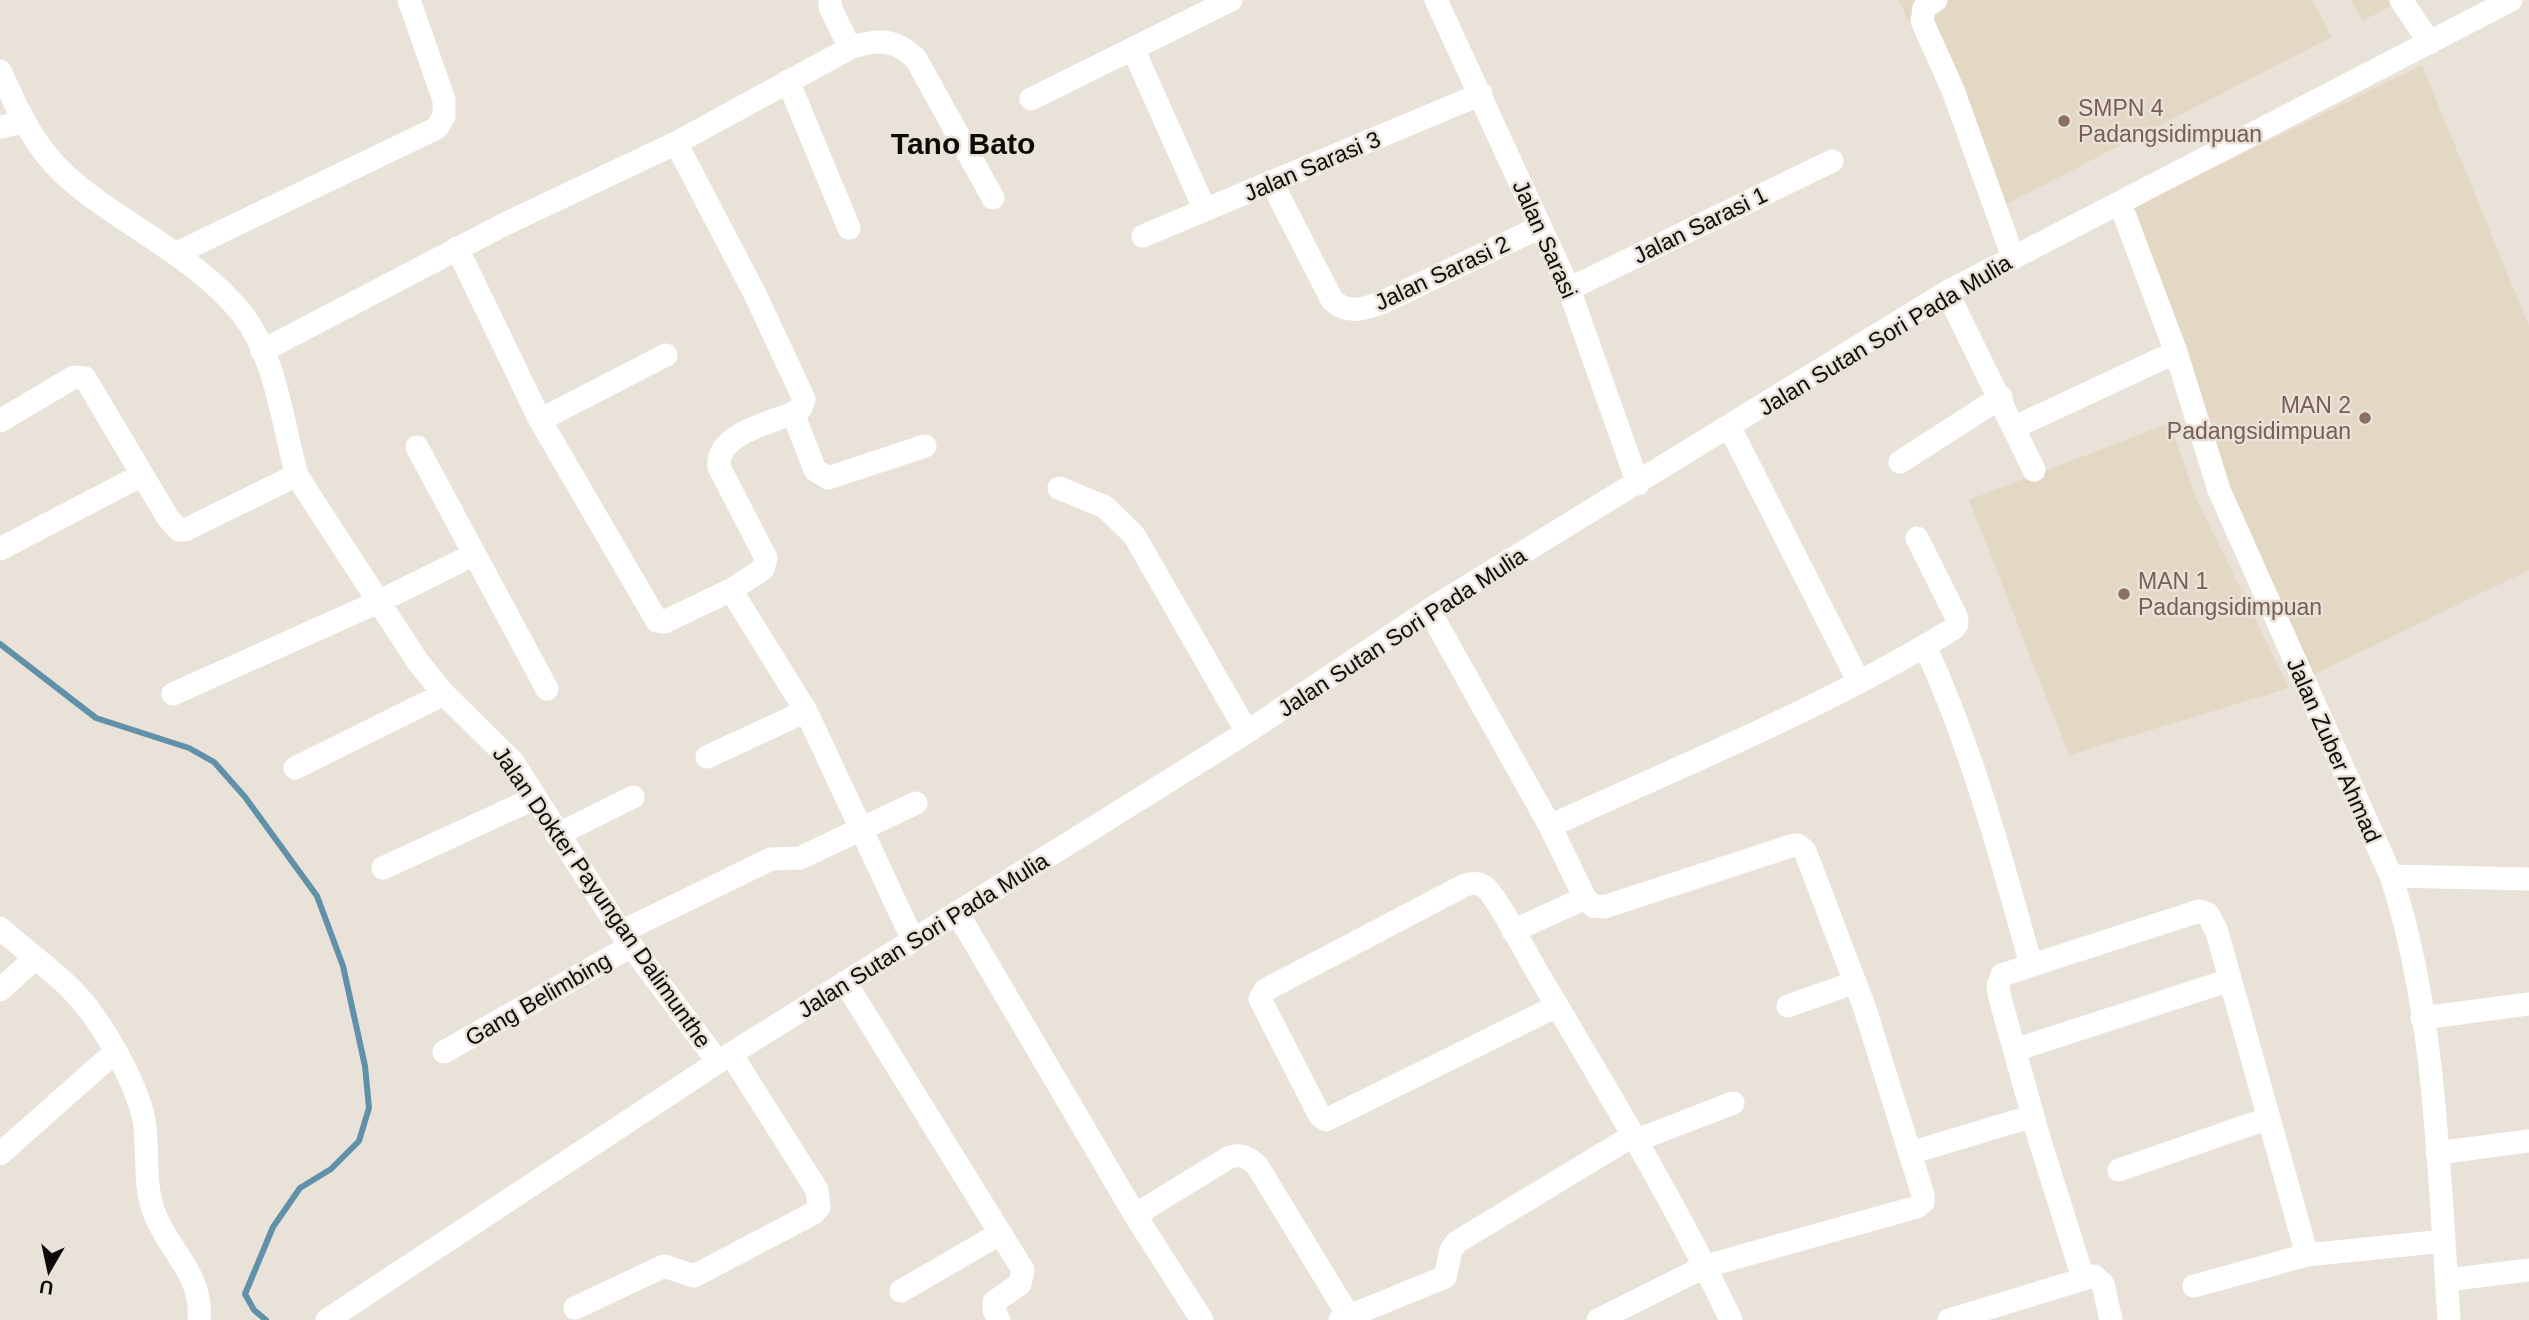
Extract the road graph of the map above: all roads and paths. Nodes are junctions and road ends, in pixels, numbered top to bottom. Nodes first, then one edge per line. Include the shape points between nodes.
1 (409, 0) edge
2 (830, 0) edge
3 (1231, 0) edge
4 (1436, 0) edge
5 (1936, 0) edge
6 (2401, 0) edge
7 (2511, 0) edge
8 (2430, 43) junction
9 (850, 48) junction
10 (1134, 51) junction
11 (0, 71) edge
12 (788, 80) junction
13 (1481, 94) junction
14 (1031, 99) dead end
15 (24, 122) junction
16 (0, 127) edge
17 (676, 143) junction
18 (1832, 161) dead end
19 (1272, 183) junction
20 (993, 198) dead end
21 (2120, 203) junction
22 (1205, 210) junction
23 (1540, 227) junction
24 (849, 228) dead end
25 (1143, 236) dead end
26 (457, 248) junction
27 (175, 254) junction
28 (2013, 257) junction
29 (1569, 289) junction
30 (1947, 292) junction
31 (262, 351) junction
32 (2176, 352) junction
33 (666, 355) dead end
34 (2001, 397) junction
35 (793, 413) junction
36 (540, 420) junction
37 (0, 421) edge
38 (2015, 427) junction
39 (1730, 428) junction
40 (925, 446) dead end
41 (417, 447) dead end
42 (1900, 462) dead end
43 (2034, 470) dead end
44 (142, 475) junction
45 (298, 475) junction
46 (1638, 484) junction
47 (1059, 488) dead end
48 (1917, 538) dead end
49 (0, 549) edge
50 (473, 555) junction
51 (731, 590) junction
52 (378, 602) junction
53 (1429, 610) junction
54 (1925, 646) junction
55 (1859, 682) junction
56 (547, 690) dead end
57 (173, 694) dead end
58 (444, 694) junction
59 (806, 711) junction
60 (1247, 732) junction
61 (706, 757) dead end
62 (295, 768) dead end
63 (634, 797) dead end
64 (535, 798) junction
65 (916, 803) dead end
66 (1550, 826) junction
67 (863, 828) junction
68 (557, 835) junction
69 (383, 868) dead end
70 (2391, 876) junction
71 (2529, 878) edge
72 (1585, 898) junction
73 (958, 914) junction
74 (0, 928) edge
75 (1513, 931) junction
76 (626, 939) junction
77 (913, 940) junction
78 (35, 958) junction
79 (2031, 965) junction
80 (2230, 980) junction
81 (845, 982) junction
82 (1853, 983) junction
83 (0, 990) edge
84 (2529, 1004) edge
85 (1557, 1006) junction
86 (1788, 1006) dead end
87 (2421, 1018) junction
88 (2015, 1050) junction
89 (444, 1052) dead end
90 (114, 1053) junction
91 (724, 1058) junction
92 (1733, 1103) dead end
93 (2033, 1116) junction
94 (2269, 1118) junction
95 (1635, 1138) junction
96 (2529, 1141) edge
97 (1910, 1153) junction
98 (2437, 1153) junction
99 (0, 1154) edge
100 (2119, 1170) dead end
101 (1135, 1215) junction
102 (1001, 1233) junction
103 (2444, 1241) junction
104 (2307, 1255) junction
105 (1706, 1266) junction
106 (2529, 1269) edge
107 (2083, 1278) junction
108 (2447, 1280) junction
109 (2194, 1286) dead end
110 (901, 1291) dead end
111 (575, 1308) dead end
112 (1344, 1318) edge
113 (328, 1319) edge
114 (199, 1320) edge
115 (999, 1320) edge
116 (1202, 1320) edge
117 (1598, 1320) edge
118 (1731, 1320) edge
119 (1949, 1320) edge
120 (2111, 1320) edge
121 (2449, 1320) edge

1 - 27 street via 444,100 444,116 437,128
2 - 9 street
3 - 10 street
4 - 13 street, Jalan Sarasi
5 - 28 street via 1924,8 1922,21 1953,90
6 - 8 street
7 - 8 street, Jalan Sutan Sori Pada Mulia
8 - 21 street, Jalan Sutan Sori Pada Mulia
9 - 12 street
9 - 20 street via 873,41 890,42 916,59
10 - 14 street
10 - 22 street
11 - 15 street, Jalan Dokter Payungan Dalimunthe
12 - 17 street
12 - 24 street
13 - 19 street, Jalan Sarasi 3
13 - 23 street, Jalan Sarasi
15 - 16 street
15 - 27 street, Jalan Dokter Payungan Dalimunthe via 64,174
17 - 26 street
17 - 35 street via 791,365 804,399
18 - 29 street, Jalan Sarasi 1
19 - 22 street, Jalan Sarasi 3
19 - 23 street, Jalan Sarasi 2 via 1332,300 1342,309 1366,309 1383,302
21 - 28 street, Jalan Sutan Sori Pada Mulia
21 - 32 street, Jalan Zuber Ahmad
22 - 25 street, Jalan Sarasi 3
23 - 29 street, Jalan Sarasi
26 - 31 street
26 - 36 street
27 - 31 street, Jalan Dokter Payungan Dalimunthe via 228,299 244,317
28 - 30 street, Jalan Sutan Sori Pada Mulia
29 - 46 street, Jalan Sarasi
30 - 34 street
30 - 39 street, Jalan Sutan Sori Pada Mulia
31 - 45 street, Jalan Dokter Payungan Dalimunthe
32 - 38 street
32 - 70 street, Jalan Zuber Ahmad via 2219,490
33 - 36 street
34 - 38 street
34 - 42 street
35 - 40 street via 815,470 824,477 835,478
35 - 51 street via 727,442 719,454 719,467 766,558 763,569
36 - 51 street via 657,621 664,622
37 - 44 street via 82,376
38 - 43 street
39 - 46 street, Jalan Sutan Sori Pada Mulia
39 - 55 street
41 - 50 street
44 - 45 street via 175,528 181,530
44 - 49 street
45 - 52 street, Jalan Dokter Payungan Dalimunthe
46 - 53 street, Jalan Sutan Sori Pada Mulia
47 - 60 street via 1105,507 1133,535
48 - 54 street via 1957,620 1954,629
50 - 52 street
50 - 56 street
51 - 59 street
52 - 57 street
52 - 58 street, Jalan Dokter Payungan Dalimunthe
53 - 60 street, Jalan Sutan Sori Pada Mulia
53 - 66 street
54 - 55 street
54 - 79 street via 1996,837
55 - 66 street
58 - 62 street
58 - 64 street, Jalan Dokter Payungan Dalimunthe via 502,749
59 - 61 street
59 - 67 street
60 - 73 street, Jalan Sutan Sori Pada Mulia
63 - 68 street
64 - 68 street, Jalan Dokter Payungan Dalimunthe
64 - 69 street
65 - 67 street, Gang Belimbing
66 - 72 street
67 - 76 street, Gang Belimbing via 800,858 771,859
67 - 77 street
68 - 76 street, Jalan Dokter Payungan Dalimunthe
70 - 71 street
70 - 87 street, Jalan Zuber Ahmad
72 - 75 street
72 - 82 street via 1593,906 1604,907 1798,845 1805,851
73 - 77 street, Jalan Sutan Sori Pada Mulia
73 - 101 street
74 - 78 street
75 - 85 street
75 - 85 street via 1490,893 1473,883 1265,990 1261,1004 1326,1120
76 - 89 street, Gang Belimbing
76 - 91 street, Jalan Dokter Payungan Dalimunthe
77 - 81 street, Jalan Sutan Sori Pada Mulia
78 - 83 street
78 - 90 street via 73,991
79 - 80 street via 2202,911 2211,918
79 - 88 street via 2002,975 1999,983
80 - 88 street
80 - 94 street
81 - 91 street, Jalan Sutan Sori Pada Mulia
81 - 102 street
82 - 86 street
82 - 97 street
84 - 87 street
85 - 95 street
87 - 98 street, Jalan Zuber Ahmad
88 - 93 street
90 - 99 street
90 - 114 street via 144,1119 152,1205 195,1282
91 - 111 street, Jalan Dokter Payungan Dalimunthe via 817,1190 819,1207 694,1276 664,1266
91 - 113 street, Jalan Sutan Sori Pada Mulia
92 - 95 street
93 - 97 street
93 - 107 street
94 - 100 street
94 - 104 street
95 - 105 street
95 - 112 street via 1457,1242 1445,1277
96 - 98 street
97 - 105 street via 1923,1198 1917,1207
98 - 103 street, Jalan Zuber Ahmad
101 - 112 street via 1228,1158 1249,1158
101 - 116 street
102 - 110 street
102 - 115 street via 1024,1275 1020,1284 994,1302
103 - 104 street
103 - 108 street, Jalan Zuber Ahmad
104 - 109 street
105 - 117 street
105 - 118 street
106 - 108 street
107 - 119 street
107 - 120 street via 2101,1280
108 - 121 street, Jalan Zuber Ahmad

